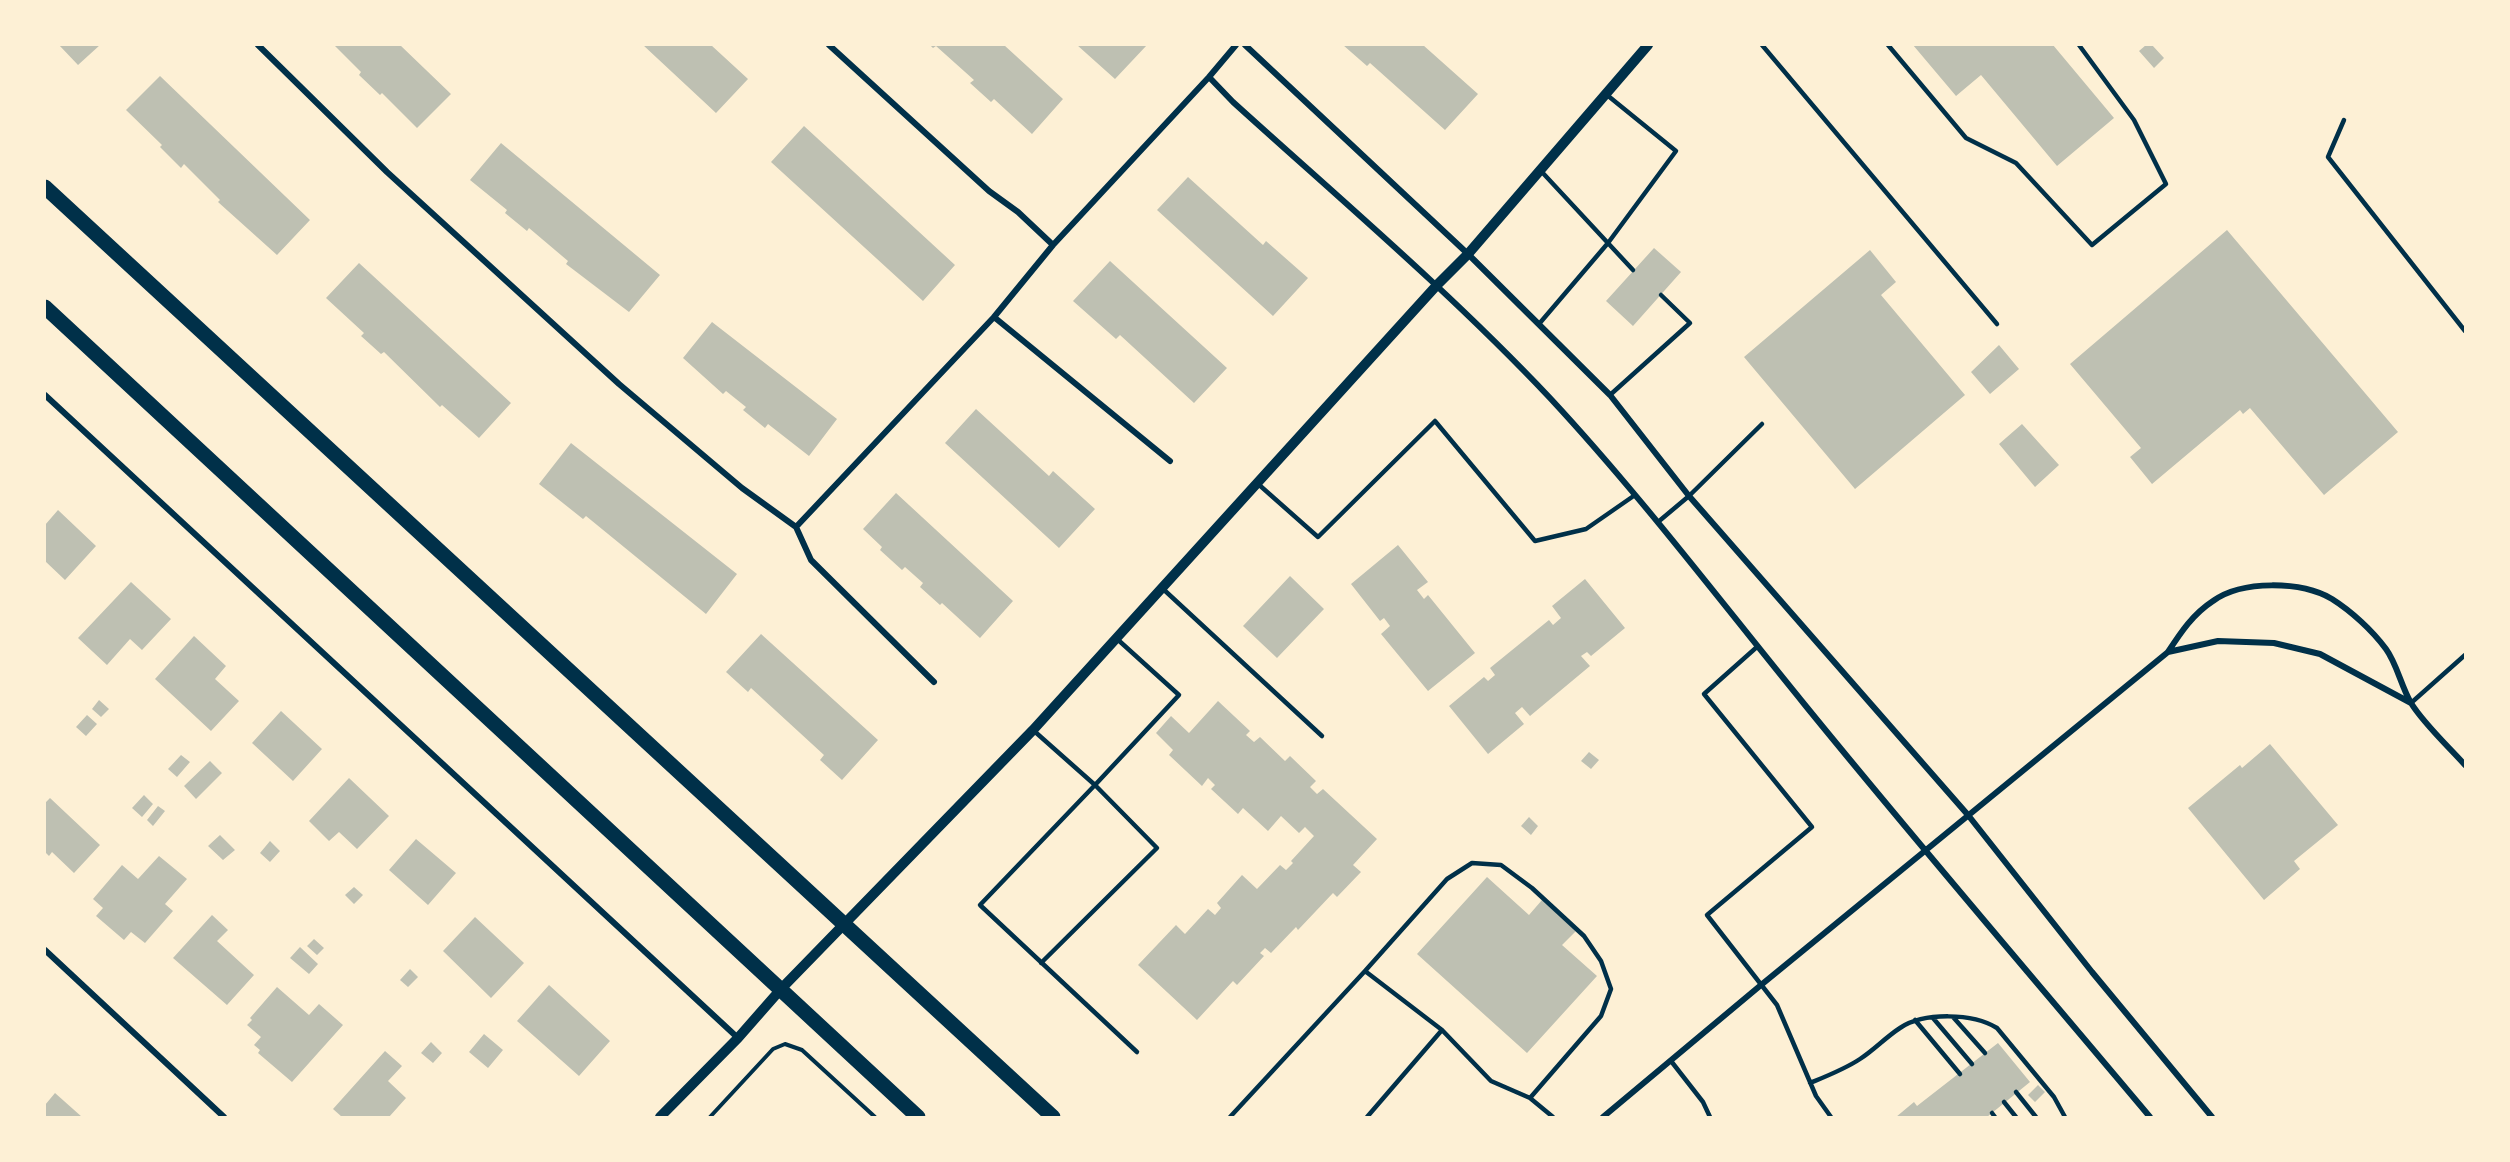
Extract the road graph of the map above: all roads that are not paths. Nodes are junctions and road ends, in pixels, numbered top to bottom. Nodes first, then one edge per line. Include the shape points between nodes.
1 (258, 45) edge
2 (829, 45) edge
3 (1236, 45) edge
4 (1245, 45) edge
5 (1648, 45) edge
6 (1762, 45) edge
7 (1888, 45) edge
8 (2079, 45) edge
9 (1209, 77) junction
10 (1605, 93) junction
11 (2344, 120) dead end
12 (1540, 169) junction
13 (45, 187) edge
14 (1608, 243) junction
15 (1053, 245) junction
16 (1468, 254) junction
17 (1633, 270) dead end
18 (1437, 285) junction
19 (1661, 295) dead end
20 (45, 307) edge
21 (994, 317) junction
22 (1539, 324) junction
23 (1997, 324) dead end
24 (2465, 331) edge
25 (45, 394) edge
26 (1610, 395) junction
27 (1762, 424) dead end
28 (1170, 461) dead end
29 (1257, 483) junction
30 (1635, 495) junction
31 (1689, 496) junction
32 (1658, 522) junction
33 (796, 527) junction
34 (1162, 588) junction
35 (1116, 638) junction
36 (1758, 646) junction
37 (2168, 652) junction
38 (2465, 655) edge
39 (934, 682) dead end
40 (2411, 703) junction
41 (1033, 730) junction
42 (1322, 736) dead end
43 (2465, 765) edge
44 (1095, 785) junction
45 (1968, 815) junction
46 (1927, 850) junction
47 (844, 924) junction
48 (45, 950) edge
49 (1041, 963) junction
50 (1365, 972) junction
51 (1761, 984) junction
52 (781, 989) junction
53 (1953, 1017) junction
54 (1933, 1018) junction
55 (1915, 1020) junction
56 (1442, 1030) junction
57 (738, 1038) junction
58 (1137, 1052) dead end
59 (1985, 1053) dead end
60 (1671, 1061) junction
61 (1972, 1064) dead end
62 (1960, 1074) dead end
63 (1810, 1083) junction
64 (2016, 1092) dead end
65 (1530, 1098) junction
66 (2004, 1102) dead end
67 (224, 1117) edge
68 (660, 1117) edge
69 (918, 1117) edge
70 (1053, 1117) edge
71 (1230, 1117) edge
72 (1367, 1117) edge
73 (1553, 1117) edge
74 (1604, 1117) edge
75 (1710, 1117) edge
76 (1831, 1117) edge
77 (2016, 1117) edge
78 (2036, 1117) edge
79 (2065, 1117) edge
80 (2150, 1117) edge
81 (2212, 1117) edge

1 - 33 street via 387,172 619,384 742,488
2 - 15 street
3 - 9 street
4 - 16 street
5 - 10 street
6 - 23 lane
7 - 8 lane via 1966,138 2016,163 2092,245 2166,184 2134,120
9 - 15 street
9 - 18 street
10 - 12 street
10 - 14 lane via 1676,152
11 - 24 lane via 2328,157
12 - 14 lane
12 - 16 street
13 - 47 main road
14 - 17 lane
14 - 22 lane
15 - 21 street
16 - 18 street
16 - 22 street
18 - 29 street
18 - 30 street via 1548,396
19 - 26 lane via 1690,323
20 - 52 main road
21 - 28 street
21 - 33 street
22 - 26 street
25 - 57 street
26 - 31 street
27 - 31 lane
29 - 30 lane via 1318,537 1435,422 1535,541 1587,529
29 - 34 street
30 - 32 street
31 - 32 lane
31 - 45 street
32 - 36 street
33 - 39 street via 811,560
34 - 35 street
34 - 42 lane
35 - 41 street
35 - 44 lane via 1179,695
36 - 46 street
36 - 51 lane via 1704,694 1812,827 1707,915
37 - 40 street via 2218,641 2274,643 2320,654
37 - 40 street via 2186,624 2214,600 2240,587 2292,587 2330,598 2355,616 2387,649
37 - 45 street
38 - 40 lane
40 - 43 street
41 - 44 lane
41 - 47 street
44 - 49 lane via 980,905
44 - 49 lane via 1157,848
45 - 46 street
45 - 81 street
46 - 51 street
46 - 80 street
47 - 52 street
47 - 70 main road
48 - 67 street
49 - 58 lane
50 - 56 lane
50 - 65 lane via 1447,879 1472,863 1501,866 1532,888 1584,936 1602,961 1611,989 1601,1016
50 - 71 lane
51 - 60 street
51 - 63 lane via 1777,1005
52 - 57 street
52 - 69 main road
53 - 54 lane
53 - 59 lane
53 - 79 lane via 1985,1020 1996,1028 2054,1097
54 - 55 lane
54 - 61 lane
55 - 62 lane
55 - 63 lane via 1860,1059
56 - 65 lane via 1491,1081
56 - 72 lane
57 - 68 street
60 - 74 street
60 - 75 lane
63 - 76 lane
64 - 78 lane
65 - 73 lane
66 - 77 lane

